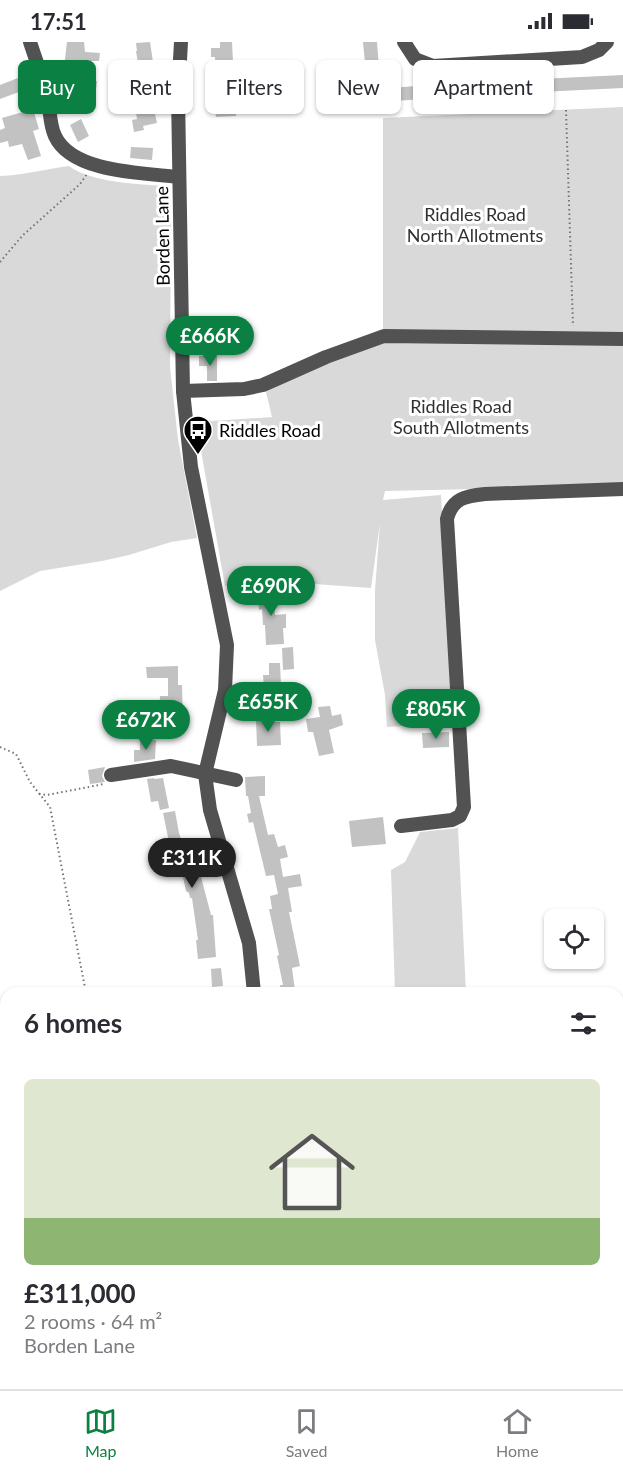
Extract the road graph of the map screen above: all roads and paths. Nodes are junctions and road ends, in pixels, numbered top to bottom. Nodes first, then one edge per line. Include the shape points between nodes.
1 (30, 42) edge
2 (181, 42) edge
3 (404, 42) edge
4 (607, 42) edge
5 (566, 110) dead end
6 (87, 174) dead end
7 (179, 177) junction
8 (0, 262) edge
9 (573, 339) junction
10 (623, 339) edge
11 (183, 391) junction
12 (623, 489) edge
13 (0, 747) edge
14 (205, 774) junction
15 (111, 775) dead end
16 (236, 780) dead end
17 (401, 826) dead end
18 (85, 987) edge
19 (253, 987) edge

1 - 7 street via 48,98 54,134 65,148 92,164
2 - 7 street, Borden Lane via 177,95
3 - 4 street via 415,59 433,66 582,57 600,50
5 - 9 path
6 - 8 path
7 - 11 street, Borden Lane
9 - 10 street
9 - 11 street via 384,336 263,385
11 - 14 street, Borden Lane via 191,467 227,645 225,690
12 - 17 street via 465,496 448,511 464,807 460,816 452,820
13 - 18 path via 16,754 30,782 50,807
14 - 15 street via 171,766
14 - 16 street
14 - 19 street, Borden Lane via 210,810 249,943

